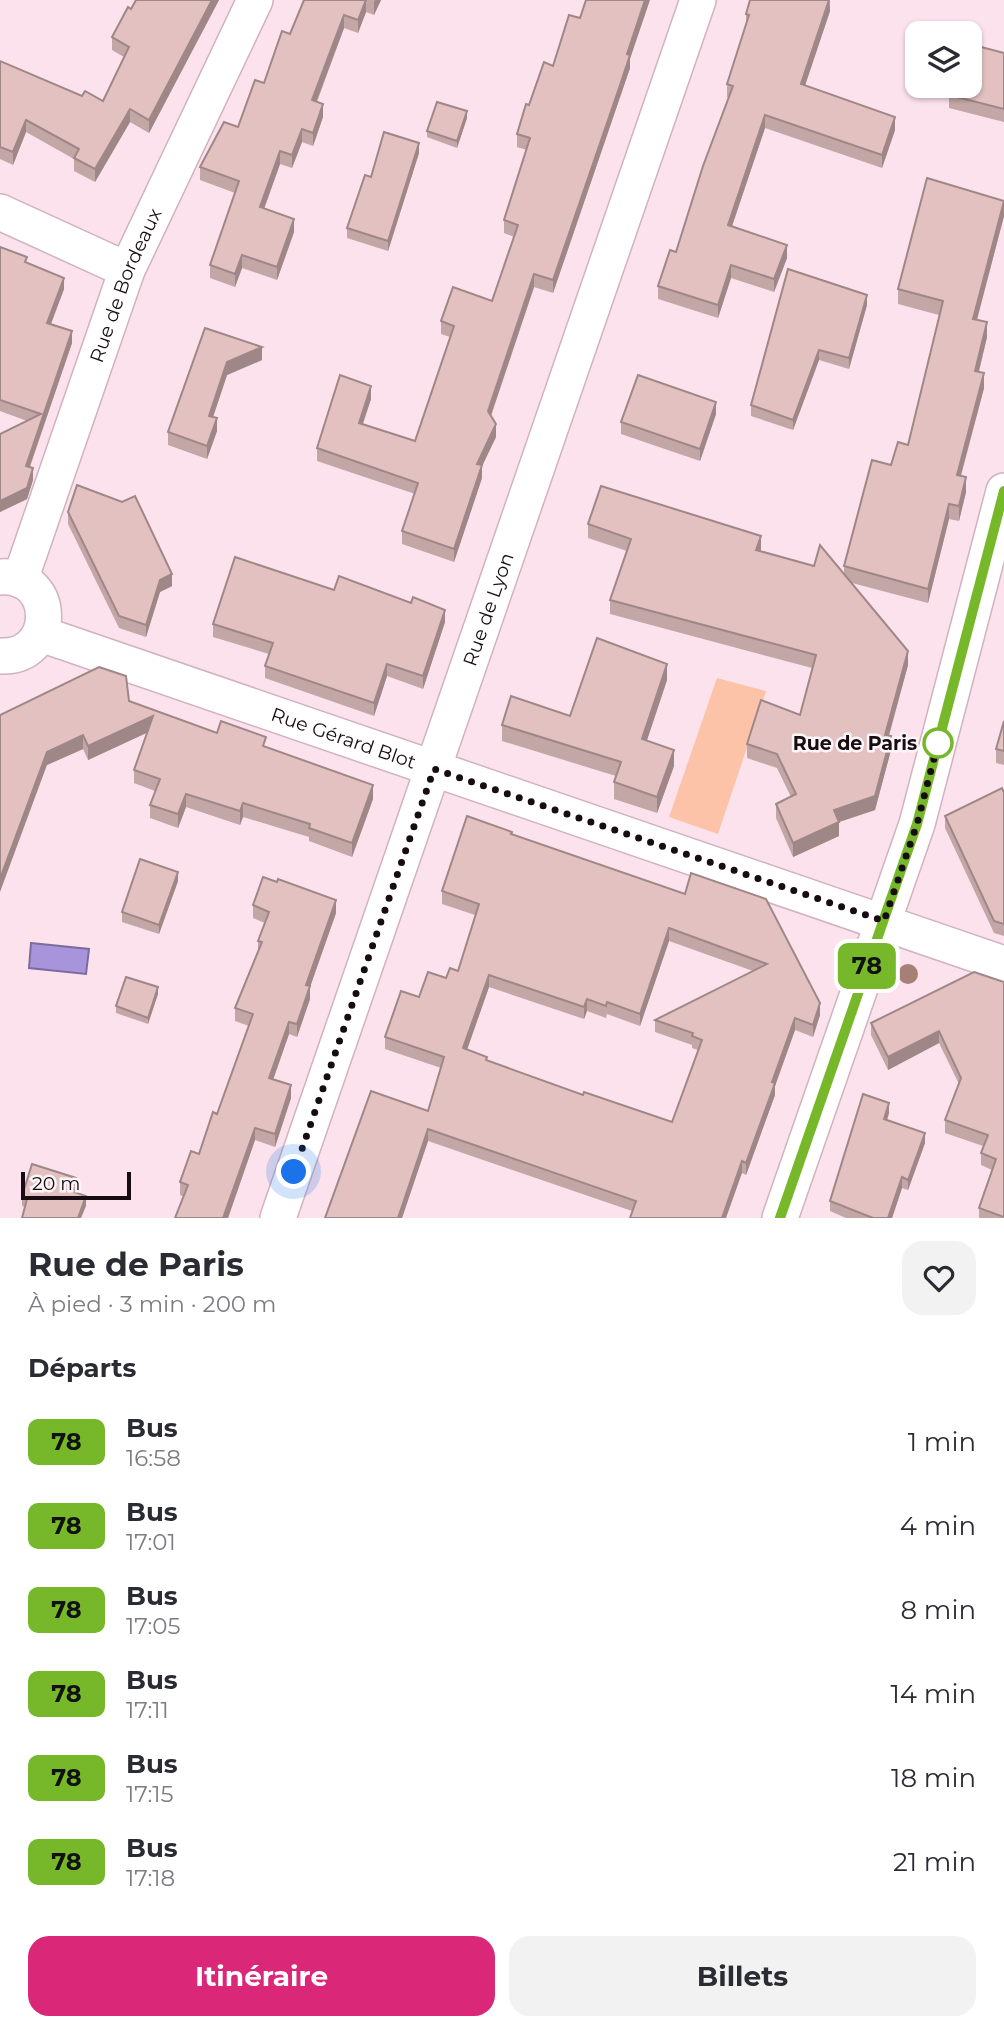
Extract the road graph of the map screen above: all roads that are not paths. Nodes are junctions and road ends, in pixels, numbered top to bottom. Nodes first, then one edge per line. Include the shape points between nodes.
1 (255, 0) edge
2 (698, 0) edge
3 (0, 212) edge
4 (127, 270) junction
5 (1004, 491) edge
6 (10, 579) edge
7 (41, 634) junction
8 (0, 656) edge
9 (434, 769) junction
10 (884, 921) junction
11 (1004, 964) edge
12 (278, 1218) edge
13 (780, 1218) edge

1 - 4 street, Rue de Bordeaux
2 - 9 street, Rue de Lyon
3 - 4 street
4 - 6 street, Rue de Bordeaux
5 - 10 street via 922,808
6 - 7 street via 31,586 39,596 44,609
7 - 8 street via 25,650
7 - 9 street, Rue Gérard Blot
9 - 10 street, Rue Gérard Blot
9 - 12 street, Rue de Lyon
10 - 11 street, Rue Gérard Blot
10 - 13 street

